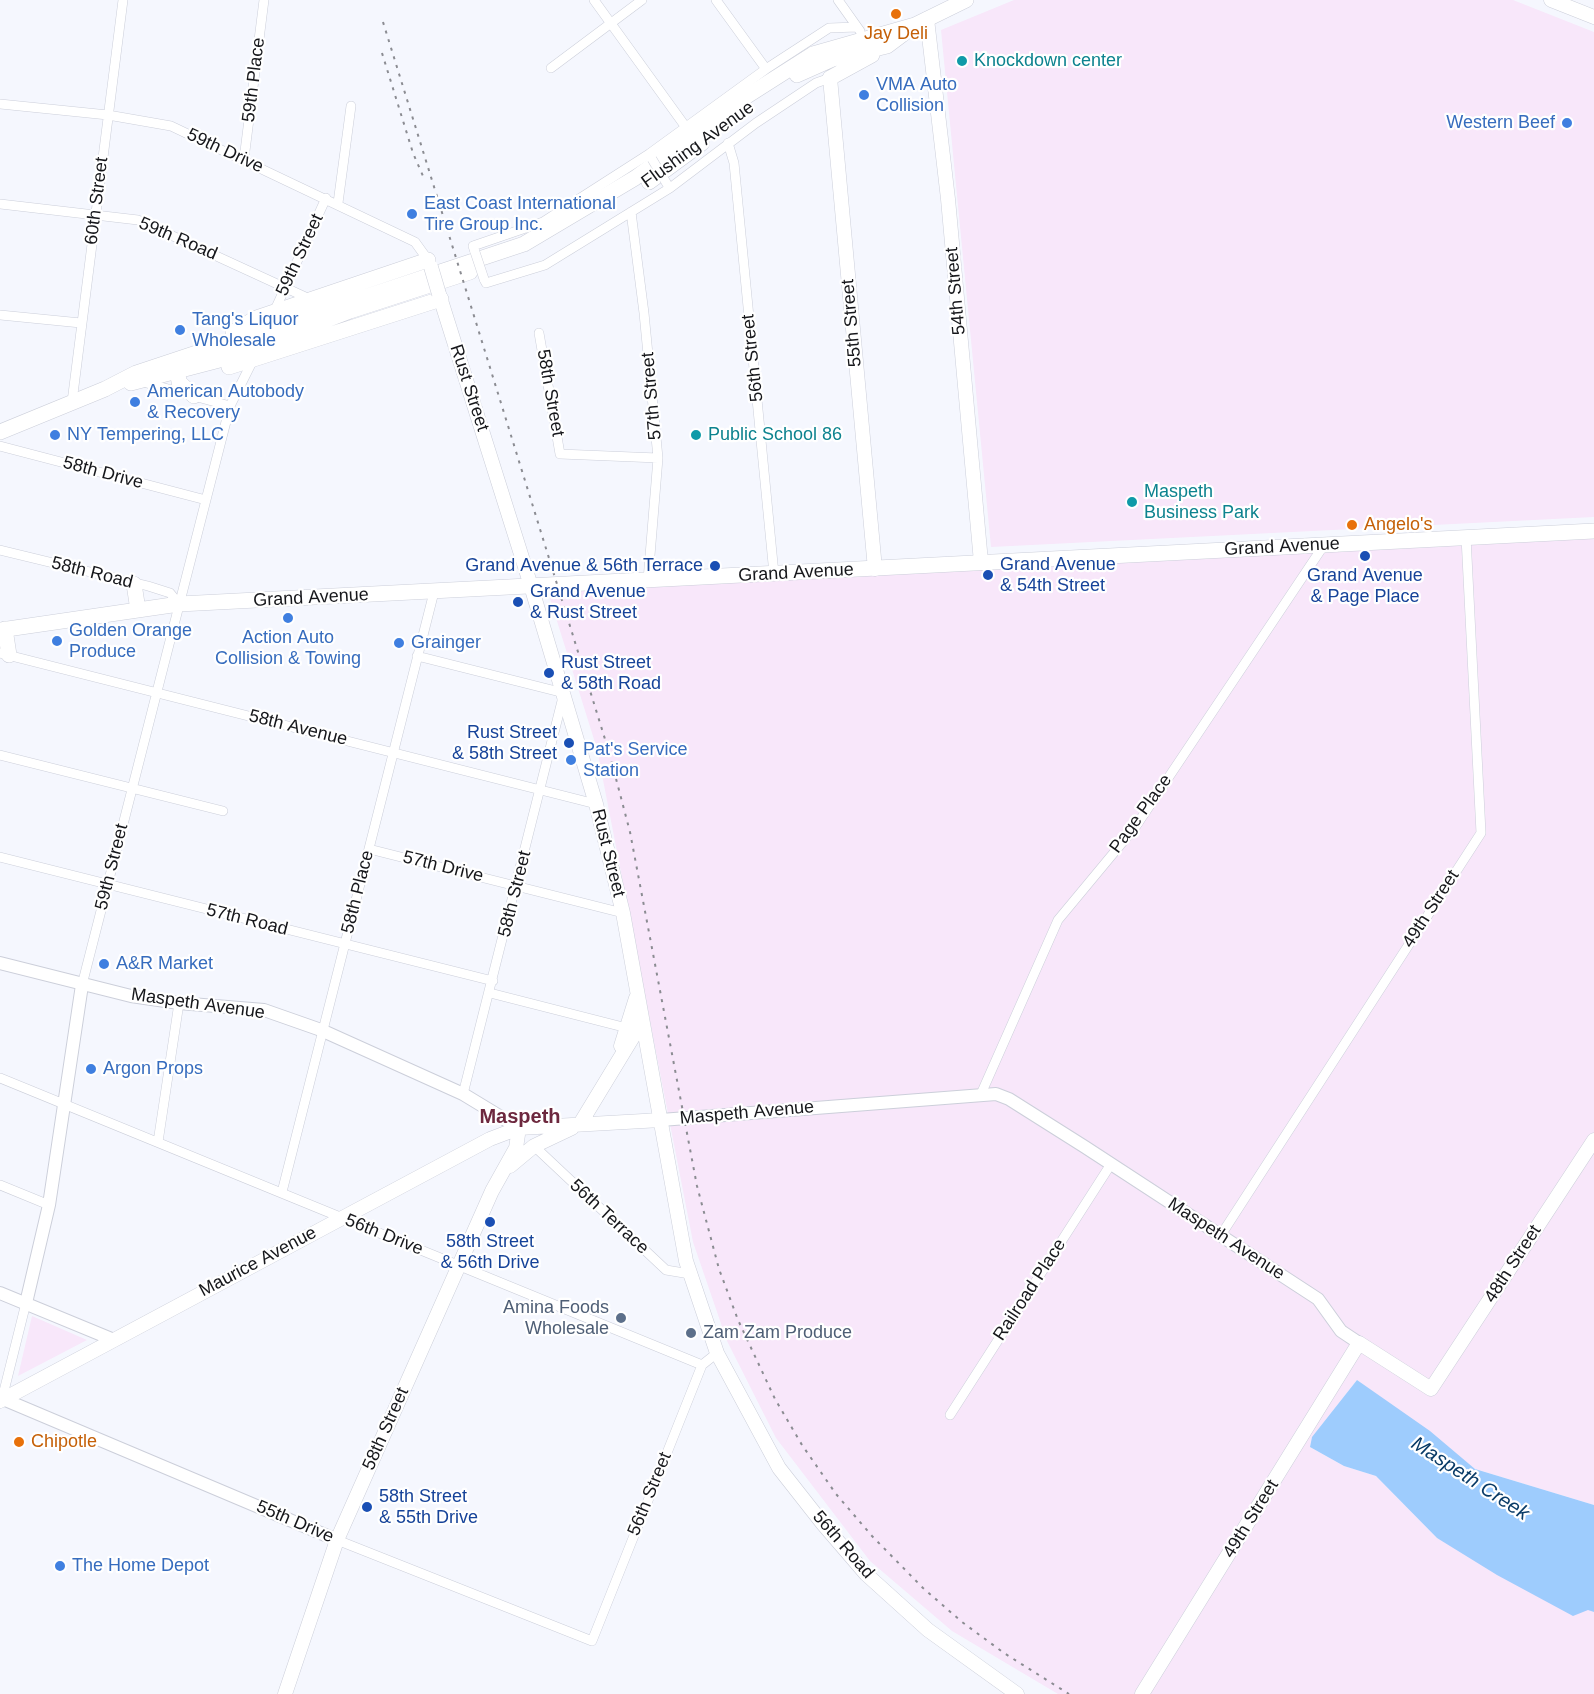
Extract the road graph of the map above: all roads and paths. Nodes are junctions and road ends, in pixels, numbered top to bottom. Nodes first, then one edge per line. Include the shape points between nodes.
1 (123, 0) edge
2 (264, 0) edge
3 (594, 0) edge
4 (642, 0) edge
5 (716, 0) edge
6 (838, 0) edge
7 (963, 0) edge
8 (1551, 0) edge
9 (1594, 17) edge
10 (921, 22) junction
11 (610, 23) junction
12 (858, 27) junction
13 (867, 40) junction
14 (887, 46) junction
15 (551, 68) dead end
16 (766, 69) junction
17 (830, 78) junction
18 (0, 104) edge
19 (351, 106) dead end
20 (108, 115) junction
21 (685, 126) junction
22 (728, 143) junction
23 (651, 157) junction
24 (244, 159) junction
25 (669, 186) junction
26 (326, 198) junction
27 (338, 203) junction
28 (0, 204) edge
29 (630, 212) junction
30 (95, 214) junction
31 (429, 264) junction
32 (285, 287) junction
33 (440, 296) junction
34 (312, 300) junction
35 (274, 312) junction
36 (0, 315) edge
37 (81, 323) junction
38 (539, 333) dead end
39 (261, 345) junction
40 (210, 347) junction
41 (254, 359) junction
42 (177, 366) junction
43 (202, 366) junction
44 (139, 381) junction
45 (105, 389) junction
46 (194, 396) junction
47 (72, 402) junction
48 (230, 406) junction
49 (0, 432) edge
50 (0, 446) edge
51 (658, 458) junction
52 (206, 500) junction
53 (1594, 531) edge
54 (1466, 537) junction
55 (1324, 545) junction
56 (0, 550) edge
57 (981, 562) junction
58 (876, 569) junction
59 (774, 574) junction
60 (648, 580) junction
61 (134, 584) junction
62 (531, 586) junction
63 (434, 592) junction
64 (179, 604) junction
65 (138, 610) junction
66 (2, 630) edge
67 (4, 654) edge
68 (417, 656) junction
69 (156, 692) junction
70 (564, 693) junction
71 (393, 752) junction
72 (0, 755) edge
73 (132, 789) junction
74 (541, 790) junction
75 (596, 804) junction
76 (223, 811) dead end
77 (369, 849) junction
78 (0, 857) edge
79 (107, 885) junction
80 (517, 886) junction
81 (623, 913) junction
82 (344, 945) junction
83 (0, 963) edge
84 (494, 981) junction
85 (82, 985) junction
86 (490, 993) junction
87 (637, 996) junction
88 (180, 1003) junction
89 (642, 1022) junction
90 (627, 1028) junction
91 (321, 1030) junction
92 (615, 1065) junction
93 (0, 1078) edge
94 (463, 1094) junction
95 (981, 1094) junction
96 (64, 1104) junction
97 (661, 1120) junction
98 (580, 1124) junction
99 (519, 1128) junction
100 (1594, 1140) edge
101 (158, 1142) junction
102 (534, 1146) junction
103 (1111, 1164) junction
104 (504, 1171) junction
105 (0, 1185) edge
106 (282, 1192) junction
107 (49, 1205) junction
108 (341, 1217) junction
109 (1221, 1235) junction
110 (460, 1265) junction
111 (690, 1274) junction
112 (0, 1293) edge
113 (26, 1303) junction
114 (114, 1340) junction
115 (1359, 1343) junction
116 (717, 1353) junction
117 (702, 1365) junction
118 (1431, 1389) joint
119 (1, 1400) edge
120 (950, 1415) dead end
121 (336, 1540) junction
122 (592, 1641) joint
123 (1008, 1692) edge
124 (285, 1694) edge
125 (1142, 1694) edge

1 - 20 street, 60th Street
2 - 24 street, 59th Place
3 - 11 street
4 - 11 street
5 - 16 street
6 - 12 street
7 - 10 main road, Flushing Avenue
8 - 9 main road
10 - 13 main road, Flushing Avenue
10 - 14 main road, Flushing Avenue
10 - 57 main road, 54th Street via 948,199
11 - 15 street
11 - 21 street
12 - 13 street
12 - 16 street, Flushing Avenue via 830,28
13 - 40 main road, Flushing Avenue via 813,54 789,68 644,173 532,240
14 - 17 main road
14 - 39 main road, Flushing Avenue via 810,67 748,108 676,165 541,246
16 - 21 street, Flushing Avenue
17 - 22 street, Flushing Avenue via 797,95
17 - 58 main road, 55th Street
18 - 20 street, 59th Drive
19 - 27 street, 59th Street
20 - 24 street, 59th Drive via 171,126
20 - 30 street, 60th Street
21 - 23 street, Flushing Avenue
22 - 25 street, Flushing Avenue
22 - 59 street, 56th Street via 734,163
23 - 25 street, bridge
23 - 29 street, Flushing Avenue, bridge via 543,222 473,246 484,279 486,283 544,265
24 - 26 street, 59th Drive
25 - 29 street, Flushing Avenue
26 - 27 street, 59th Drive
26 - 32 street, 59th Street
27 - 31 street, 59th Drive via 415,242
28 - 30 street, 59th Road
29 - 51 street, 57th Street
30 - 32 street, 59th Road via 138,220
30 - 37 street, 60th Street
31 - 33 main road, Rust Street, bridge
31 - 34 main road
32 - 34 street, 59th Road
32 - 35 street, 59th Street
33 - 41 main road
33 - 62 main road, Rust Street
34 - 35 main road
35 - 40 main road via 256,318
36 - 37 street
37 - 47 street, 60th Street
38 - 51 street, 58th Street via 560,454
39 - 41 street, 59th Street
39 - 43 main road, Flushing Avenue
40 - 42 main road, Flushing Avenue
41 - 43 main road via 222,368
41 - 48 street, 59th Street
42 - 43 main road, Flushing Avenue
42 - 44 main road, Flushing Avenue
42 - 45 main road, Flushing Avenue via 136,373
42 - 46 main road via 179,382
44 - 45 main road, Flushing Avenue
44 - 46 street
45 - 47 main road, Flushing Avenue
46 - 48 street
47 - 49 main road, Flushing Avenue
48 - 52 street, 59th Street
50 - 52 street, 58th Drive
51 - 60 street, 57th Street
52 - 64 street, 59th Street
53 - 54 main road, Grand Avenue
54 - 55 main road, Grand Avenue
54 - 109 street, 49th Street via 1481,833
55 - 57 main road, Grand Avenue
55 - 95 street, Page Place via 1136,826 1058,920
56 - 61 street, 58th Road
57 - 58 main road, Grand Avenue
58 - 59 main road, Grand Avenue
59 - 60 main road, Grand Avenue
60 - 62 main road, Grand Avenue
61 - 64 street, 58th Road via 170,593
61 - 65 main road
62 - 63 main road, Grand Avenue
62 - 70 main road, Rust Street
63 - 64 main road, Grand Avenue
63 - 68 street, 58th Place
64 - 65 main road, Grand Avenue
64 - 69 street, 59th Street
65 - 66 main road, Grand Avenue
66 - 67 main road
67 - 69 street, 58th Avenue
68 - 70 street
68 - 71 street, 58th Place
69 - 71 street, 58th Avenue
69 - 73 street, 59th Street
70 - 74 street, 58th Street
70 - 75 main road, Rust Street
71 - 74 street, 58th Avenue
71 - 77 street, 58th Place
72 - 73 street
73 - 76 street
73 - 79 street, 59th Street
74 - 75 street, 58th Avenue
74 - 80 street, 58th Street
75 - 81 main road, Rust Street
77 - 80 street, 57th Drive
77 - 82 street, 58th Place
78 - 79 street, 57th Road
79 - 82 street, 57th Road
79 - 85 street, 59th Street
80 - 81 street, 57th Drive
80 - 84 street, 58th Street
81 - 87 main road, Rust Street
82 - 84 street, 57th Road
82 - 91 street, 58th Place
83 - 85 street, Maspeth Avenue
84 - 86 street, 58th Street
85 - 88 street, Maspeth Avenue
85 - 96 street, 59th Street
86 - 90 street
86 - 94 street, 58th Street
87 - 89 main road, Rust Street
87 - 90 main road
88 - 91 street, Maspeth Avenue via 264,1010
88 - 101 street
89 - 92 main road
89 - 97 main road, Rust Street
90 - 92 main road
91 - 94 street, Maspeth Avenue
91 - 106 street, 58th Place
92 - 98 main road
93 - 96 street, 56th Drive
94 - 99 street, Maspeth Avenue
95 - 97 street, Maspeth Avenue
95 - 103 street, Maspeth Avenue via 1009,1099
96 - 101 street, 56th Drive
96 - 107 street, 59th Street
97 - 98 main road, Maspeth Avenue
97 - 111 main road, Rust Street
98 - 99 main road, Maspeth Avenue
98 - 102 main road, 58th Street
99 - 104 main road, 58th Street via 516,1148
99 - 108 main road, Maurice Avenue via 489,1139
100 - 118 main road, 48th Street
101 - 106 street, 56th Drive
102 - 104 main road, 58th Street
102 - 111 street, 56th Terrace via 666,1270
103 - 109 street, Maspeth Avenue
103 - 120 street, Railroad Place
104 - 110 main road, 58th Street
105 - 107 street
106 - 108 street, 56th Drive
107 - 113 street, 59th Street
108 - 110 street, 56th Drive
108 - 114 main road, Maurice Avenue
109 - 115 street, Maspeth Avenue via 1318,1299 1341,1331
110 - 117 street, 56th Drive
110 - 121 main road, 58th Street
111 - 116 main road, Rust Street
112 - 113 street
113 - 114 street
113 - 119 street, 59th Street
114 - 119 main road, Maurice Avenue
115 - 118 main road, Maspeth Avenue
115 - 125 main road, 49th Street
116 - 117 street, 56th Street
116 - 123 main road, 56th Road via 779,1468 823,1524 866,1574 928,1630
117 - 122 street, 56th Street
119 - 121 street, 55th Drive
121 - 122 street, 55th Drive
121 - 124 main road, 58th Street

